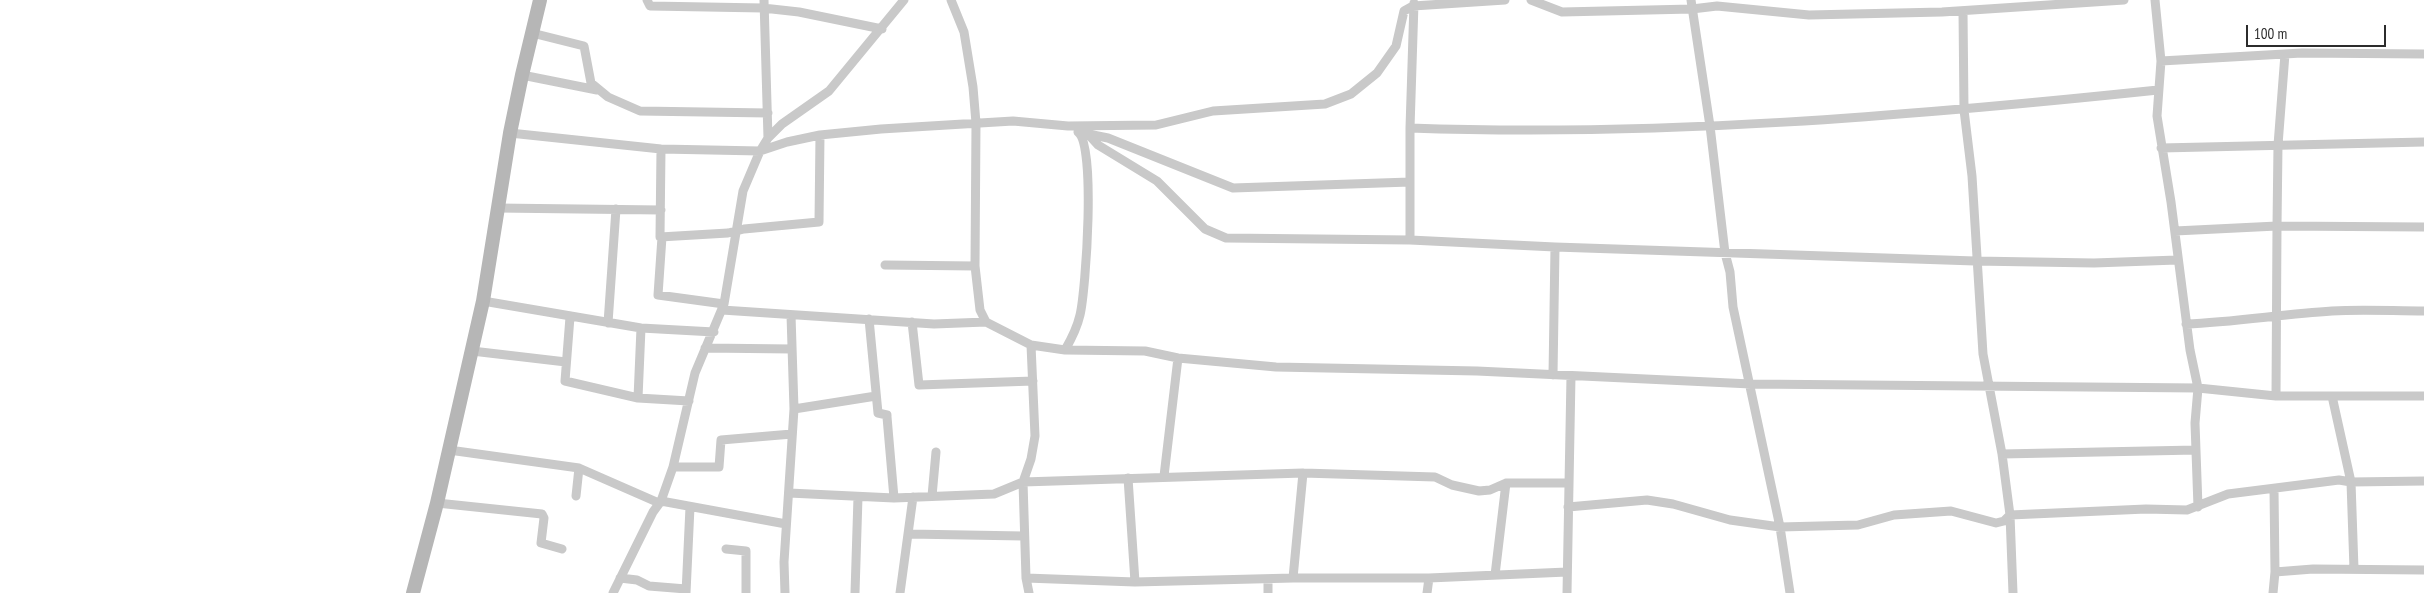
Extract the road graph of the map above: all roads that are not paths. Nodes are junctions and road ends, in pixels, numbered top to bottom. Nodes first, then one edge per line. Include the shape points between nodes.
1 (540, 0) edge
2 (646, 0) edge
3 (904, 0) edge
4 (951, 0) edge
5 (1505, 0) edge
6 (1531, 0) edge
7 (2124, 0) edge
8 (2155, 0) edge
9 (1414, 3) edge
10 (1719, 3) edge
11 (2022, 3) edge
12 (763, 4) edge
13 (1692, 4) edge
14 (1963, 11) junction
15 (882, 29) junction
16 (532, 33) junction
17 (2285, 54) junction
18 (2424, 54) edge
19 (2161, 61) junction
20 (522, 75) junction
21 (597, 90) junction
22 (2158, 90) junction
23 (1964, 110) junction
24 (768, 113) junction
25 (976, 123) junction
26 (1068, 126) junction
27 (1710, 126) junction
28 (1410, 128) junction
29 (510, 134) junction
30 (1085, 134) junction
31 (820, 135) junction
32 (768, 138) junction
33 (2424, 142) edge
34 (2278, 145) junction
35 (2161, 148) junction
36 (661, 149) junction
37 (760, 151) junction
38 (1410, 182) junction
39 (497, 208) junction
40 (616, 209) junction
41 (661, 210) junction
42 (2277, 226) junction
43 (2424, 227) edge
44 (2175, 231) junction
45 (736, 232) junction
46 (662, 237) junction
47 (1410, 240) junction
48 (1555, 248) junction
49 (1725, 253) junction
50 (2177, 260) junction
51 (1975, 261) junction
52 (885, 265) dead end
53 (975, 266) junction
54 (483, 301) junction
55 (723, 307) junction
56 (2424, 311) edge
57 (791, 315) junction
58 (2277, 315) junction
59 (570, 316) junction
60 (869, 319) junction
61 (912, 322) junction
62 (986, 322) junction
63 (608, 323) junction
64 (2186, 324) junction
65 (641, 328) junction
66 (714, 332) junction
67 (1030, 345) junction
68 (705, 348) junction
69 (792, 349) junction
70 (1065, 350) junction
71 (472, 351) junction
72 (1178, 358) junction
73 (566, 362) junction
74 (1553, 374) junction
75 (1571, 376) junction
76 (1033, 381) junction
77 (1751, 384) junction
78 (1990, 386) junction
79 (2198, 388) junction
80 (876, 396) junction
81 (2276, 396) junction
82 (2332, 396) junction
83 (2424, 396) edge
84 (638, 398) junction
85 (689, 401) junction
86 (794, 409) junction
87 (792, 434) junction
88 (449, 450) junction
89 (2196, 450) junction
90 (936, 452) dead end
91 (2002, 454) junction
92 (673, 467) junction
93 (579, 468) junction
94 (1303, 473) junction
95 (1164, 476) junction
96 (1128, 478) junction
97 (1024, 482) junction
98 (2351, 482) junction
99 (2424, 482) edge
100 (1506, 483) junction
101 (1568, 483) junction
102 (2274, 489) junction
103 (789, 493) junction
104 (576, 496) dead end
105 (932, 496) junction
106 (858, 497) junction
107 (913, 497) junction
108 (894, 498) junction
109 (437, 502) junction
110 (660, 502) junction
111 (690, 507) junction
112 (1568, 507) junction
113 (2198, 507) junction
114 (2010, 515) junction
115 (786, 524) junction
116 (1780, 527) junction
117 (909, 534) junction
118 (1024, 536) junction
119 (562, 549) dead end
120 (726, 549) dead end
121 (2354, 569) junction
122 (2424, 570) edge
123 (1567, 572) junction
124 (2275, 572) junction
125 (1494, 575) junction
126 (620, 578) junction
127 (1026, 578) junction
128 (1293, 578) junction
129 (1429, 578) junction
130 (1268, 579) junction
131 (1136, 582) junction
132 (686, 591) edge
133 (413, 593) edge
134 (613, 593) edge
135 (746, 593) edge
136 (785, 593) edge
137 (855, 593) edge
138 (900, 593) edge
139 (1029, 593) edge
140 (1268, 593) edge
141 (1427, 593) edge
142 (1566, 593) edge
143 (1790, 593) edge
144 (2013, 593) edge
145 (2272, 593) edge

1 - 16 street
2 - 12 street via 650,6
3 - 15 street
4 - 25 street via 964,32
5 - 9 street
6 - 13 street via 1562,12
7 - 11 street
8 - 19 street
9 - 26 street via 1404,11 1396,46 1377,73 1339,100 1325,104 1213,111 1156,125
9 - 28 street
10 - 13 street
10 - 14 street via 1810,15
11 - 14 street
12 - 15 street
12 - 24 street
13 - 27 street
14 - 23 street
15 - 32 street via 829,91 782,124
16 - 20 street
16 - 21 street via 584,46 589,78
17 - 18 street
17 - 19 street
17 - 34 street
19 - 22 street
20 - 21 street
20 - 29 street
21 - 24 street via 640,111
22 - 23 street
22 - 35 street
23 - 27 street
23 - 51 street via 1972,176
24 - 32 street
25 - 26 street via 1027,121
25 - 31 street
25 - 53 street
26 - 30 street
27 - 28 street via 1500,132
27 - 49 street
28 - 38 street
29 - 36 street
29 - 39 street
30 - 38 street via 1108,138 1232,188
30 - 47 street via 1157,181 1205,229 1226,238
30 - 70 street via 1087,257 1081,314 1075,335
31 - 37 street
31 - 45 street via 819,222
32 - 37 street
33 - 34 street
34 - 35 street
34 - 42 street
35 - 44 street
36 - 37 street
36 - 41 street
37 - 45 street via 742,191
38 - 47 street
39 - 40 street
39 - 54 street
40 - 41 street
40 - 63 street
41 - 46 street via 659,234
42 - 43 street
42 - 44 street
42 - 58 street
44 - 50 street
45 - 46 street
45 - 55 street
46 - 55 street via 658,295
47 - 48 street
48 - 49 street
48 - 74 street
49 - 51 street
49 - 77 street via 1733,307
50 - 51 street via 2094,263
50 - 64 street
51 - 78 street via 1982,354
52 - 53 street
53 - 62 street via 977,297
54 - 59 street
54 - 71 street
55 - 57 street
55 - 66 street
56 - 58 street
57 - 60 street
57 - 69 street
58 - 64 street via 2234,322
58 - 81 street
59 - 63 street
59 - 73 street
60 - 61 street
60 - 80 street
61 - 62 street
61 - 76 street via 919,385
62 - 67 street
63 - 65 street
64 - 79 street
65 - 66 street
65 - 84 street
66 - 68 street
67 - 70 street
67 - 76 street
68 - 69 street
68 - 85 street
69 - 86 street
70 - 72 street via 1145,351
71 - 73 street
71 - 88 street
72 - 74 street via 1276,367
72 - 95 street
73 - 84 street via 565,381
74 - 75 street
75 - 77 street
75 - 101 street
76 - 97 street via 1035,436
77 - 78 street
77 - 116 street
78 - 79 street
78 - 91 street
79 - 81 street
79 - 89 street
80 - 86 street
80 - 108 street via 878,413 888,417
81 - 82 street
82 - 83 street
82 - 98 street
84 - 85 street
85 - 92 street
86 - 87 street
87 - 92 street via 722,440 719,467
87 - 103 street
88 - 93 street
88 - 109 street
89 - 91 street
89 - 113 street
90 - 105 street
91 - 114 street
92 - 110 street
93 - 104 street
93 - 110 street
94 - 95 street
94 - 100 street via 1435,477 1479,491
94 - 128 street
95 - 96 street
96 - 97 street
96 - 131 street
97 - 105 street via 994,494
97 - 118 street
98 - 99 street
98 - 102 street via 2339,480
98 - 121 street
100 - 101 street
100 - 125 street
101 - 112 street
102 - 113 street via 2228,494
102 - 124 street
103 - 106 street
103 - 115 street
105 - 107 street
106 - 108 street
106 - 137 street
107 - 108 street
107 - 117 street
109 - 119 street via 542,514 540,543
109 - 133 street
110 - 111 street
110 - 126 street
111 - 115 street
111 - 132 street
112 - 116 street via 1647,500 1730,520
112 - 123 street
113 - 114 street via 2187,510
114 - 116 street via 2004,521 1996,522 1951,511 1894,515 1858,524
114 - 144 street
115 - 136 street
116 - 143 street
117 - 118 street
117 - 138 street
118 - 127 street
120 - 135 street via 746,551
121 - 122 street
121 - 124 street
123 - 125 street
123 - 142 street
124 - 145 street
125 - 129 street
126 - 132 street
126 - 134 street
127 - 131 street
127 - 139 street
128 - 129 street
128 - 130 street
129 - 141 street
130 - 131 street
130 - 140 street

